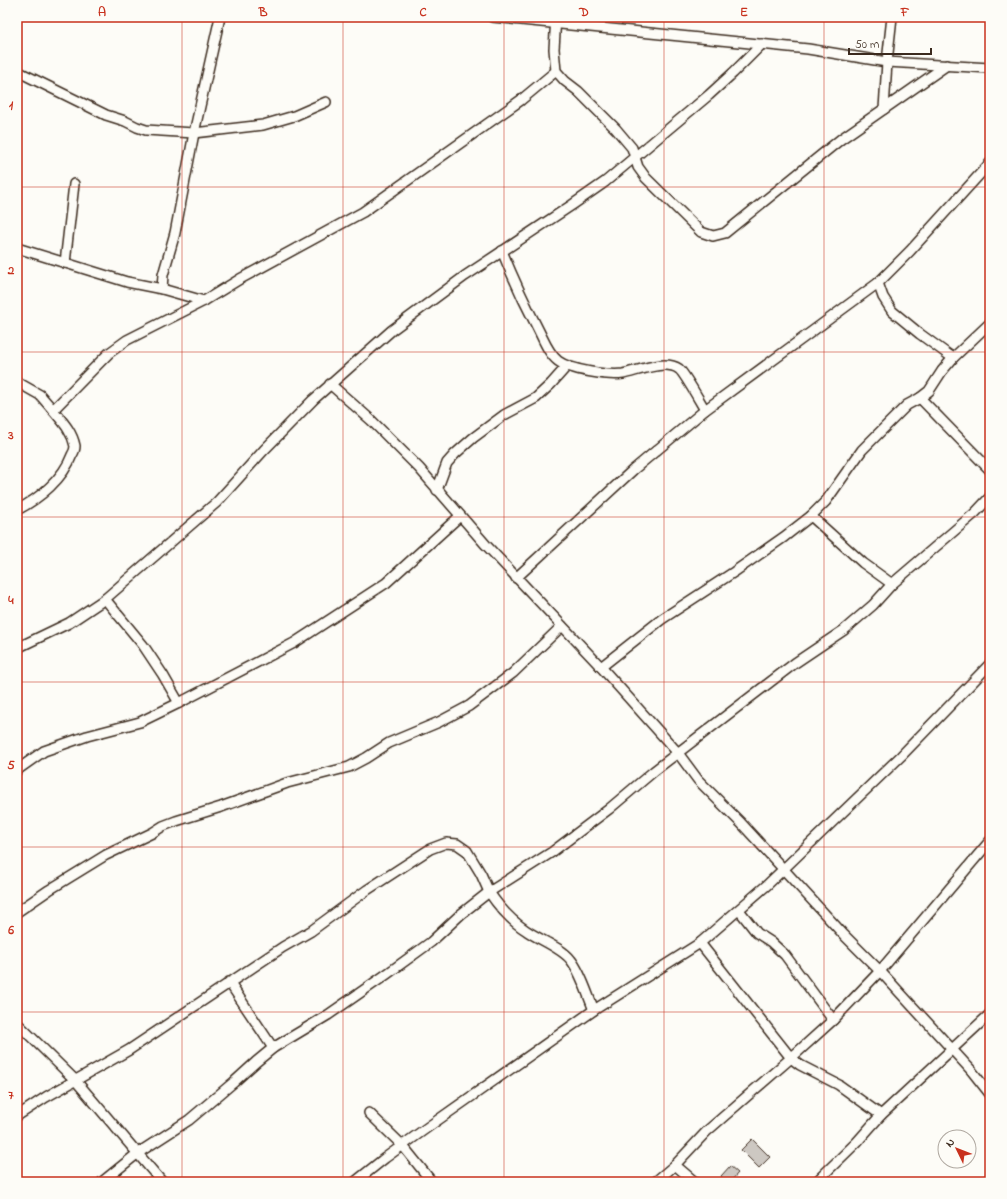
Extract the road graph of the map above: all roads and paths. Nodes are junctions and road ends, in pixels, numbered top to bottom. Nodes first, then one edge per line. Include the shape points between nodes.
1 (220, 17) edge
2 (492, 17) edge
3 (892, 17) edge
4 (555, 20) edge
5 (762, 44) junction
6 (887, 62) junction
7 (947, 65) junction
8 (990, 68) edge
9 (556, 71) junction
10 (17, 72) edge
11 (326, 102) dead end
12 (884, 109) junction
13 (194, 133) junction
14 (635, 157) junction
15 (990, 163) edge
16 (74, 184) dead end
17 (17, 248) edge
18 (502, 251) junction
19 (65, 263) junction
20 (878, 283) junction
21 (162, 289) junction
22 (204, 301) junction
23 (990, 323) edge
24 (953, 358) junction
25 (567, 366) junction
26 (17, 382) edge
27 (330, 384) junction
28 (920, 398) junction
29 (53, 410) junction
30 (705, 410) junction
31 (990, 470) edge
32 (437, 490) junction
33 (990, 497) edge
34 (17, 510) edge
35 (460, 516) junction
36 (811, 516) junction
37 (516, 578) junction
38 (892, 584) junction
39 (105, 599) junction
40 (562, 626) junction
41 (17, 648) edge
42 (990, 664) edge
43 (601, 667) junction
44 (179, 703) junction
45 (678, 753) junction
46 (17, 770) edge
47 (990, 841) edge
48 (783, 868) junction
49 (489, 892) junction
50 (739, 910) junction
51 (17, 912) edge
52 (700, 943) junction
53 (880, 971) junction
54 (229, 982) junction
55 (594, 1010) junction
56 (990, 1014) edge
57 (833, 1020) junction
58 (17, 1023) edge
59 (273, 1048) junction
60 (952, 1050) junction
61 (791, 1058) junction
62 (76, 1081) junction
63 (990, 1094) edge
64 (369, 1113) dead end
65 (881, 1115) junction
66 (17, 1116) edge
67 (403, 1146) junction
68 (138, 1153) junction
69 (675, 1165) junction
70 (990, 1178) edge
71 (102, 1182) edge
72 (162, 1182) edge
73 (355, 1182) edge
74 (432, 1182) edge
75 (655, 1182) edge
76 (695, 1182) edge
77 (816, 1182) edge
78 (986, 1182) edge

1 - 13 street
2 - 4 street
3 - 6 street
4 - 5 street via 604,29
4 - 9 street
5 - 6 street
5 - 14 street via 734,74
6 - 7 street
6 - 12 street
7 - 8 street
7 - 12 street
9 - 14 street via 616,129 632,148
9 - 22 street via 520,100 363,212
10 - 13 street via 137,127 162,132
11 - 13 street via 294,116 263,125
12 - 14 street via 725,233 713,236 701,232 646,178
13 - 21 street
14 - 18 street via 589,194
15 - 20 street
16 - 19 street
17 - 19 street
18 - 25 street via 520,296 550,351 557,360
18 - 27 street via 392,330
19 - 21 street via 127,282
20 - 24 street via 892,311
20 - 30 street
21 - 22 street
22 - 29 street via 126,340 109,353
23 - 24 street
24 - 28 street via 929,391
25 - 30 street via 608,375 664,365 673,366 680,370
25 - 32 street via 536,398 504,415 454,454 447,462
26 - 29 street via 40,395
27 - 32 street via 419,468
27 - 39 street via 264,450 217,502
28 - 31 street
28 - 36 street via 907,405 862,450 831,495
29 - 34 street via 69,430 75,448 69,465 50,488
30 - 37 street via 633,470
32 - 35 street
33 - 38 street via 976,513
35 - 37 street
35 - 44 street via 386,583 294,643
36 - 38 street via 863,563
36 - 43 street via 784,538 662,619
37 - 40 street
38 - 45 street via 873,605 844,630
39 - 41 street via 68,623
39 - 44 street via 143,645 164,675
40 - 43 street
40 - 51 street via 512,673 469,706 439,722 389,743 349,767 287,783 163,826 106,856
42 - 48 street via 901,756
43 - 45 street
44 - 46 street via 140,722 44,751
45 - 48 street via 698,780
45 - 49 street via 609,810 552,852
47 - 53 street
48 - 50 street
48 - 53 street
49 - 54 street via 467,851 457,844 446,843 397,870 310,931
49 - 55 street via 504,913 526,931 571,960
49 - 59 street via 393,970
50 - 52 street
50 - 57 street via 757,933 785,955
52 - 55 street
52 - 61 street
53 - 57 street
53 - 60 street
54 - 59 street
54 - 62 street via 129,1050
55 - 67 street
56 - 60 street
57 - 61 street
58 - 62 street
59 - 68 street via 189,1120
60 - 63 street
60 - 65 street
61 - 65 street via 839,1084
61 - 69 street via 707,1131
62 - 66 street
62 - 68 street
64 - 67 street
65 - 77 street
67 - 73 street
67 - 74 street
68 - 71 street
68 - 72 street
69 - 75 street
69 - 76 street
70 - 78 street

